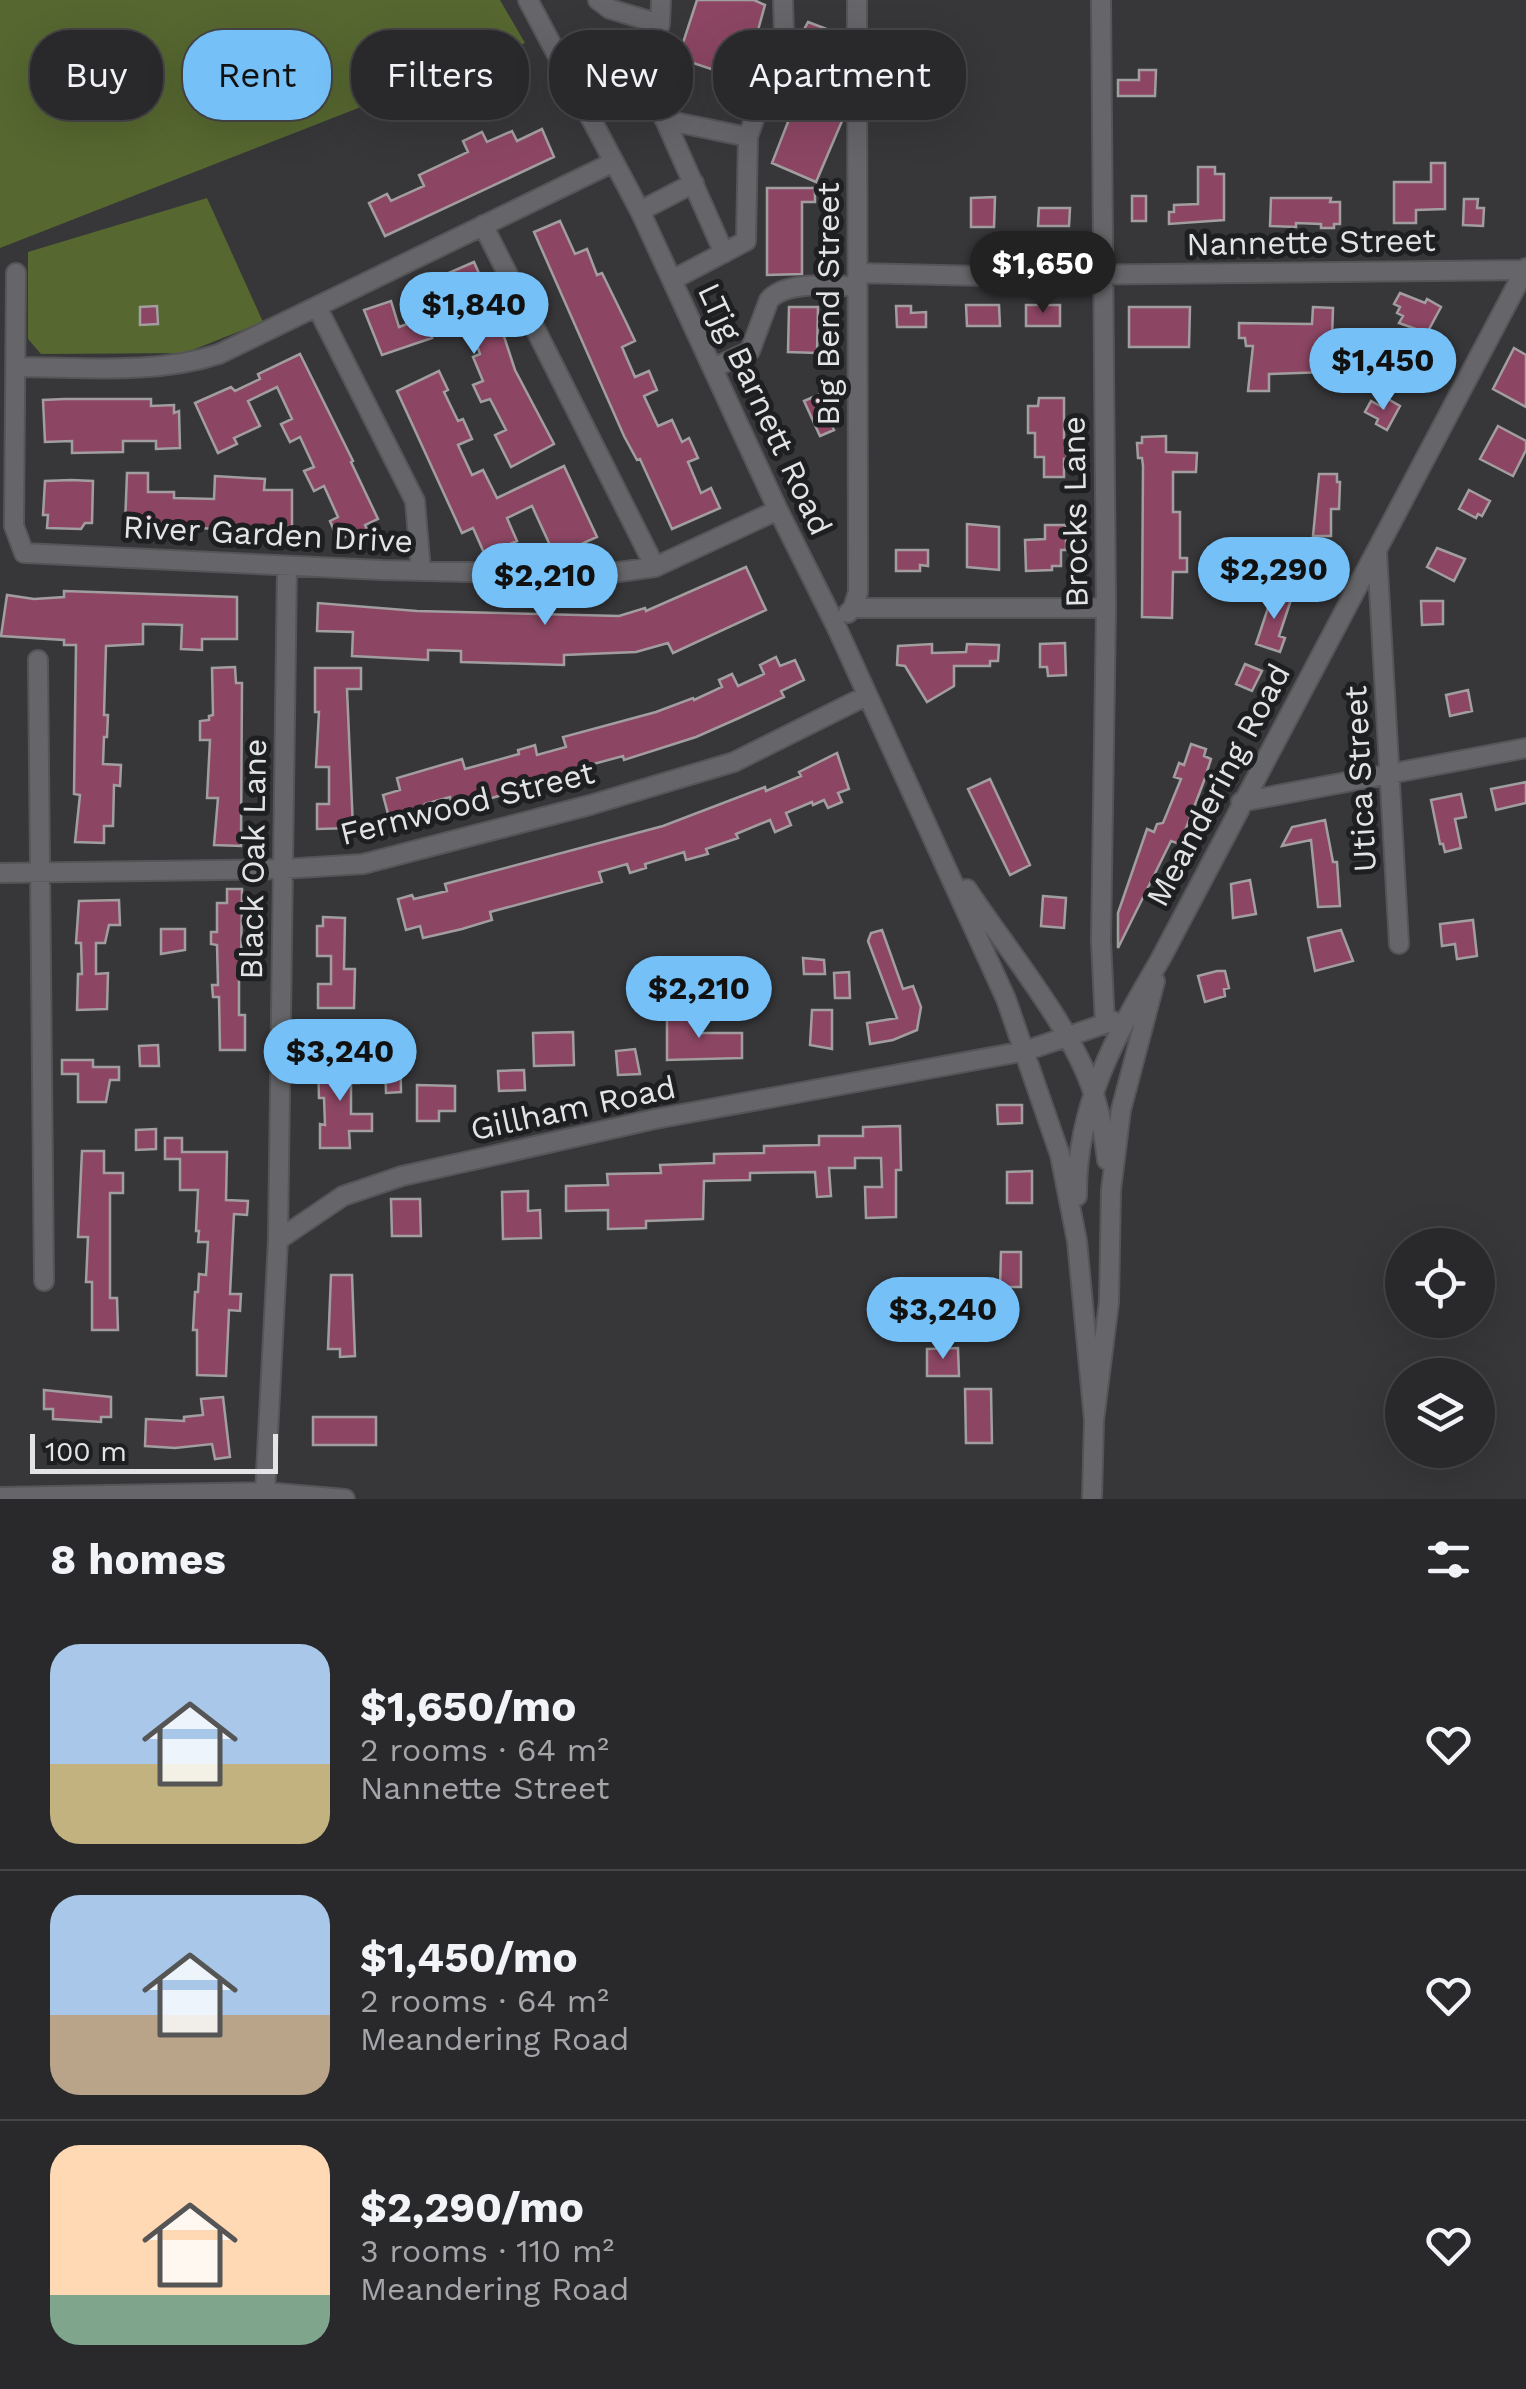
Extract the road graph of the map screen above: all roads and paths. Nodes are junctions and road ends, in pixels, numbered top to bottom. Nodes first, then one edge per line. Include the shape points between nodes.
1 (528, 0) edge
2 (598, 0) edge
3 (661, 0) edge
4 (784, 0) edge
5 (856, 0) edge
6 (1101, 0) edge
7 (660, 24) junction
8 (658, 30) edge
9 (549, 38) edge
10 (593, 120) edge
11 (665, 120) joint
12 (748, 137) junction
13 (614, 162) junction
14 (694, 184) junction
15 (640, 211) junction
16 (483, 226) junction
17 (724, 253) junction
18 (1526, 269) edge
19 (16, 273) dead end
20 (1102, 275) junction
21 (672, 280) junction
22 (858, 280) junction
23 (317, 307) junction
24 (1517, 307) edge
25 (18, 367) junction
26 (714, 368) junction
27 (778, 510) junction
28 (1377, 551) junction
29 (287, 566) junction
30 (655, 567) junction
31 (421, 571) junction
32 (853, 608) junction
33 (1106, 608) junction
34 (836, 626) junction
35 (38, 660) dead end
36 (866, 696) junction
37 (1526, 748) edge
38 (1390, 774) junction
39 (1241, 802) junction
40 (938, 848) junction
41 (283, 869) junction
42 (0, 872) edge
43 (40, 872) junction
44 (1399, 944) dead end
45 (1160, 960) junction
46 (1127, 1016) junction
47 (1105, 1024) junction
48 (1067, 1036) junction
49 (1025, 1051) junction
50 (1092, 1088) junction
51 (1111, 1190) junction
52 (278, 1240) junction
53 (1078, 1241) junction
54 (44, 1281) dead end
55 (1094, 1420) junction
56 (265, 1492) junction
57 (0, 1496) edge
58 (196, 1496) edge
59 (345, 1499) edge
60 (1092, 1499) edge

1 - 9 street, LTjg Barnett Road
2 - 7 street
3 - 7 street
4 - 12 street via 784,33
5 - 22 street, Big Bend Street
6 - 20 street, Brocks Lane
7 - 8 street
10 - 13 street, LTjg Barnett Road
11 - 12 street
11 - 14 street
12 - 17 street via 746,241
13 - 15 street, LTjg Barnett Road
13 - 16 street
14 - 15 street
14 - 17 street
15 - 21 street, LTjg Barnett Road
16 - 23 street
16 - 30 street
17 - 21 street
18 - 20 street, Nannette Street
18 - 24 street, Meandering Road
19 - 25 street, River Garden Drive
20 - 22 street, Nannette Street
20 - 33 street, Brocks Lane
21 - 26 street, LTjg Barnett Road
22 - 26 street, Nannette Street via 775,293 750,351
22 - 32 street, Big Bend Street
23 - 25 street via 188,364
23 - 31 street via 416,501
24 - 28 street, Meandering Road
25 - 29 street, River Garden Drive via 14,526 24,552
26 - 27 street, LTjg Barnett Road
27 - 30 street, River Garden Drive
27 - 34 street, LTjg Barnett Road
28 - 38 street, Utica Street
28 - 39 street, Meandering Road
29 - 31 street, River Garden Drive
29 - 41 street, Black Oak Lane
30 - 31 street, River Garden Drive via 597,575
32 - 33 street
32 - 34 street
33 - 47 street, Brocks Lane
34 - 36 street, LTjg Barnett Road
35 - 43 street
36 - 40 street, LTjg Barnett Road
36 - 41 street, Fernwood Street via 734,762 590,806 363,864
37 - 38 street
38 - 39 street
38 - 44 street, Utica Street
39 - 45 street, Meandering Road
40 - 48 street, LTjg Barnett Road
40 - 49 street, LTjg Barnett Road
41 - 43 street, Fernwood Street
41 - 52 street, Black Oak Lane
42 - 43 street, Fernwood Street
43 - 54 street
45 - 46 street, Meandering Road
45 - 51 street, Meandering Road via 1121,1110
46 - 47 street, Gillham Road
46 - 50 street, Meandering Road
47 - 48 street, Gillham Road
48 - 49 street, Gillham Road
48 - 50 street, LTjg Barnett Road
49 - 52 street, Gillham Road via 655,1119 402,1176 343,1196
49 - 53 street, LTjg Barnett Road via 1060,1155
50 - 51 street, LTjg Barnett Road
50 - 53 street, Meandering Road via 1076,1177
51 - 55 street, Meandering Road via 1110,1302
52 - 56 street, Black Oak Lane
53 - 55 street, LTjg Barnett Road
55 - 60 street, Meandering Road
56 - 58 street
56 - 59 street
57 - 58 street

